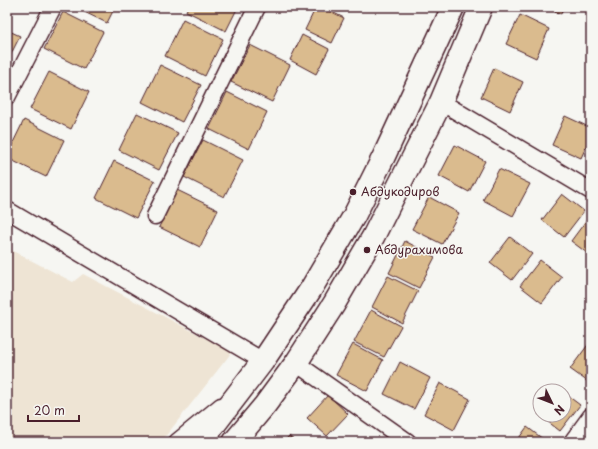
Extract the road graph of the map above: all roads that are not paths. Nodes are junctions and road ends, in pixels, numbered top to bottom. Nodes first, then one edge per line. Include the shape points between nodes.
1 (53, 7) edge
2 (257, 7) edge
3 (453, 7) edge
4 (481, 7) edge
5 (7, 97) edge
6 (441, 102) junction
7 (591, 191) edge
8 (7, 210) edge
9 (155, 216) dead end
10 (263, 361) junction
11 (296, 363) junction
12 (243, 388) junction
13 (266, 405) junction
14 (591, 416) edge
15 (177, 442) edge
16 (201, 442) edge
17 (234, 442) edge
18 (245, 442) edge
19 (408, 442) edge
20 (572, 442) edge

1 - 5 street
2 - 9 street
3 - 10 main road via 354,216 311,289
4 - 6 main road
6 - 7 street
6 - 11 main road via 373,237
8 - 10 street
10 - 12 main road
11 - 13 main road
11 - 19 street
12 - 15 street
12 - 16 main road
13 - 17 main road
13 - 18 street
14 - 20 street

